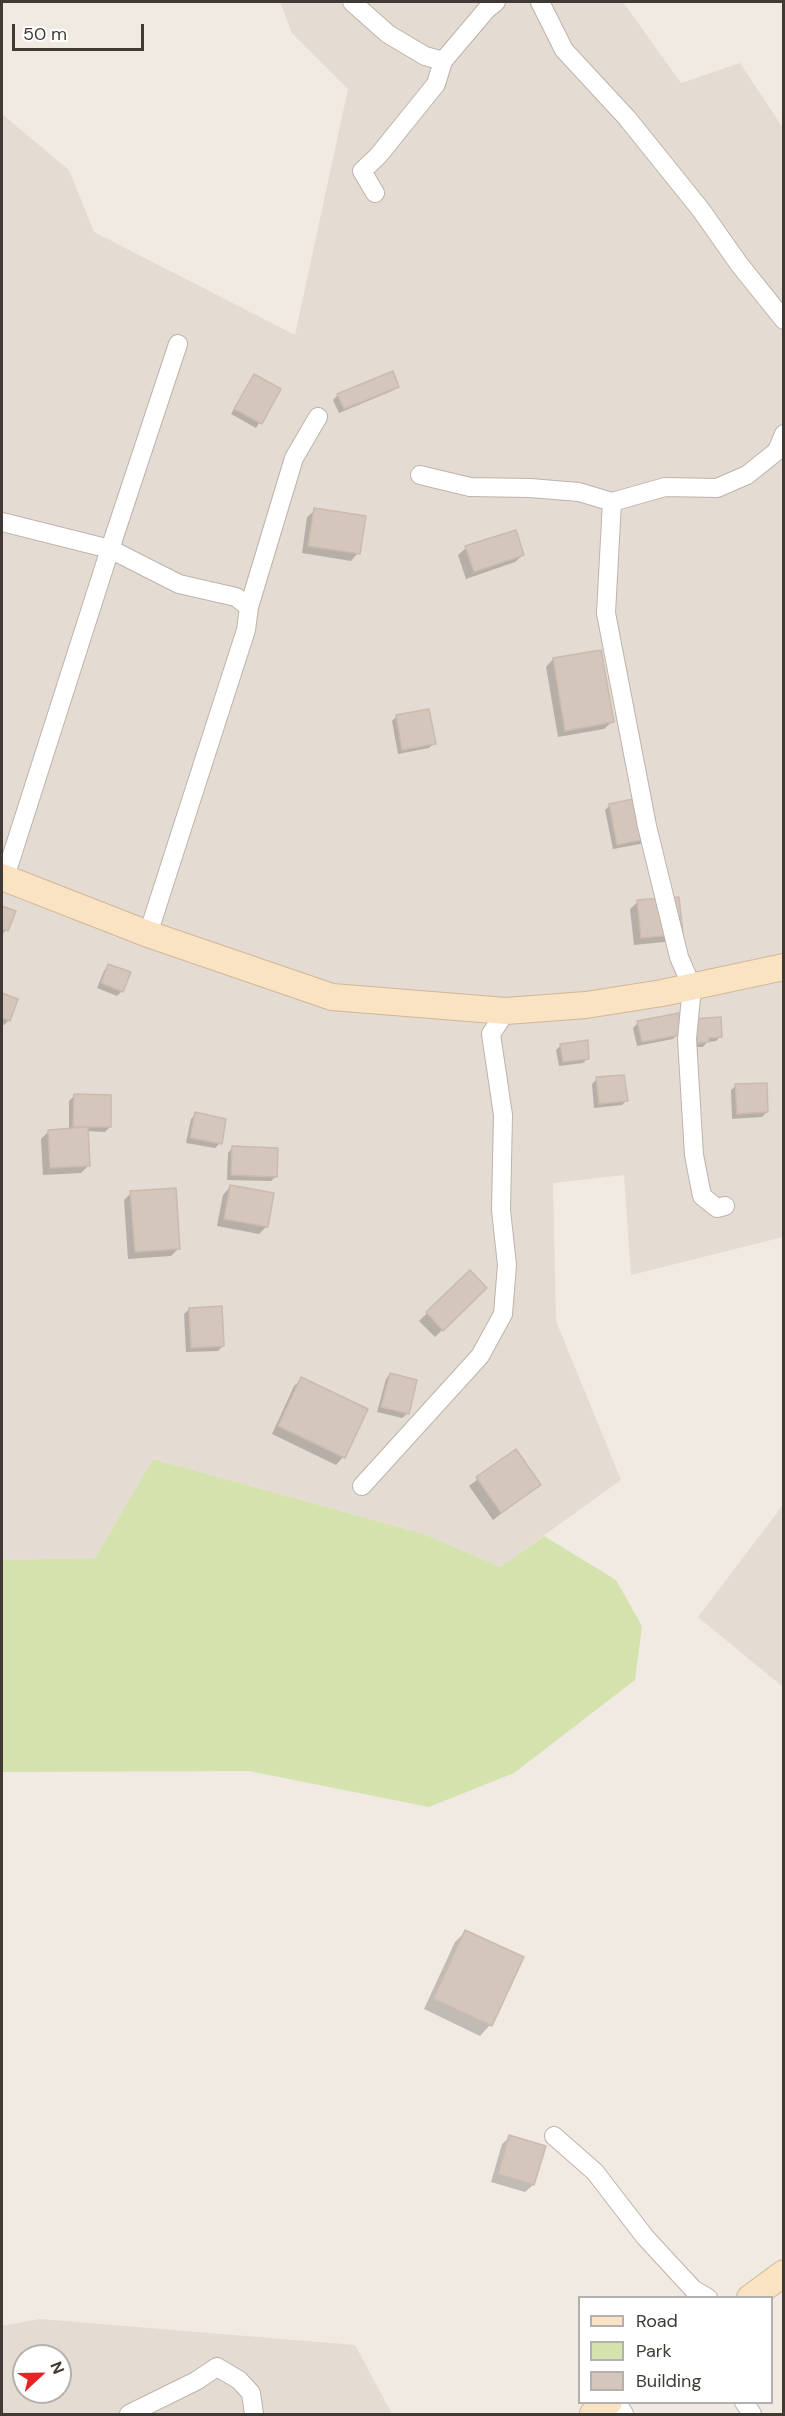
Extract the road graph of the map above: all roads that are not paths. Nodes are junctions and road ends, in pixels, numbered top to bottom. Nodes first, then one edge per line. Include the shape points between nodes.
1 (352, 2) edge
2 (496, 2) edge
3 (540, 2) edge
4 (443, 62) junction
5 (375, 193) dead end
6 (783, 320) edge
7 (178, 344) dead end
8 (318, 417) dead end
9 (783, 434) edge
10 (420, 475) dead end
11 (612, 502) junction
12 (2, 522) edge
13 (110, 549) junction
14 (249, 607) junction
15 (3, 877) edge
16 (148, 934) junction
17 (783, 967) edge
18 (692, 987) junction
19 (506, 1011) junction
20 (725, 1206) dead end
21 (362, 1486) dead end
22 (554, 2136) dead end
23 (783, 2273) edge
24 (705, 2296) edge
25 (753, 2296) edge
26 (608, 2404) edge
27 (129, 2415) edge
28 (254, 2415) edge
29 (593, 2415) edge

1 - 4 street via 388,34
2 - 4 street
3 - 6 street via 564,50 627,118
4 - 5 street via 436,84 362,171
7 - 13 street
8 - 14 street via 294,458
9 - 11 street via 777,451 747,475 717,488 665,487
10 - 11 street via 470,487 579,492
11 - 18 street via 606,613 647,826 679,957
12 - 13 street
13 - 14 street via 179,584 236,597
13 - 15 street
14 - 16 street via 246,630
15 - 16 street
16 - 19 street via 332,997
17 - 18 street
18 - 19 street via 586,1005
18 - 20 street via 687,1039 694,1155 702,1196 717,1208
19 - 21 street via 491,1034 503,1115 501,1210 507,1265 503,1314 480,1356
22 - 24 street via 595,2172 645,2237 693,2289
23 - 25 street
26 - 29 street
27 - 28 street via 217,2367 251,2392

